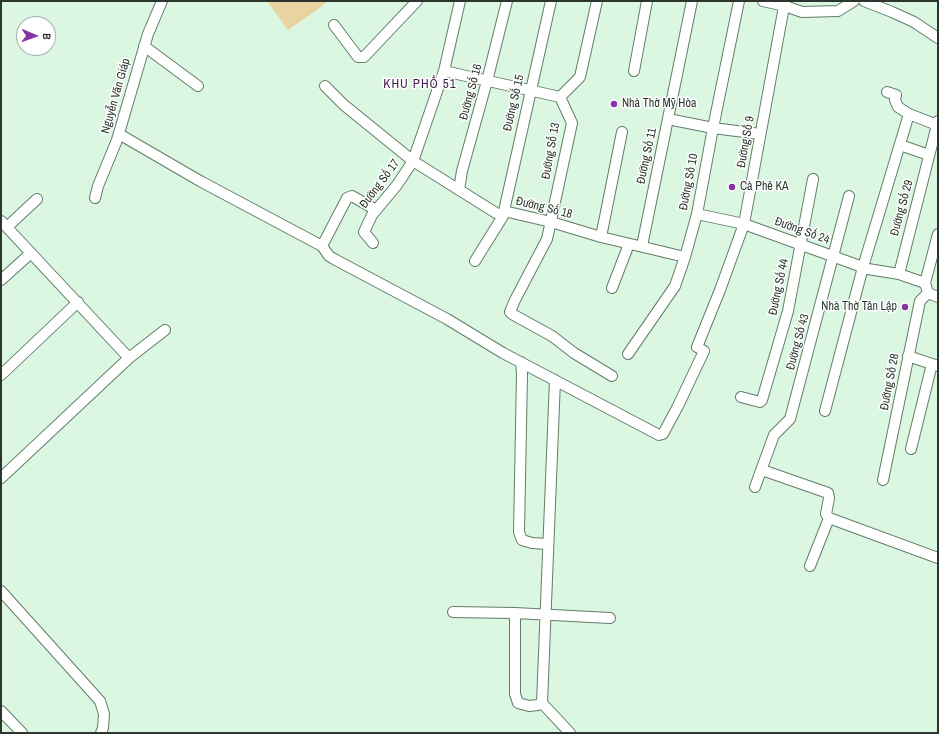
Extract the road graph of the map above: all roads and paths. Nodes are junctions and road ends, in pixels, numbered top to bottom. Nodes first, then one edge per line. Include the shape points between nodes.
1 (162, 1) edge
2 (417, 1) edge
3 (460, 1) edge
4 (507, 1) edge
5 (551, 1) edge
6 (597, 1) edge
7 (647, 1) edge
8 (692, 1) edge
9 (739, 1) edge
10 (764, 1) edge
11 (854, 1) edge
12 (864, 1) edge
13 (785, 3) edge
14 (334, 25) dead end
15 (938, 38) edge
16 (144, 46) junction
17 (444, 71) junction
18 (634, 71) dead end
19 (488, 82) junction
20 (198, 86) dead end
21 (325, 86) dead end
22 (530, 90) junction
23 (887, 92) dead end
24 (560, 97) junction
25 (909, 114) junction
26 (668, 119) junction
27 (938, 123) edge
28 (713, 128) junction
29 (622, 132) dead end
30 (118, 134) junction
31 (760, 134) junction
32 (899, 149) junction
33 (929, 155) junction
34 (413, 161) junction
35 (812, 179) dead end
36 (459, 190) junction
37 (850, 196) dead end
38 (95, 198) dead end
39 (37, 199) dead end
40 (376, 210) junction
41 (504, 213) junction
42 (697, 214) junction
43 (551, 222) junction
44 (4, 224) edge
45 (744, 224) junction
46 (938, 234) edge
47 (601, 237) junction
48 (373, 243) dead end
49 (629, 244) junction
50 (801, 245) junction
51 (322, 246) junction
52 (642, 246) junction
53 (31, 253) junction
54 (833, 256) junction
55 (685, 258) junction
56 (474, 261) dead end
57 (863, 267) junction
58 (898, 274) junction
59 (1, 280) edge
60 (612, 288) dead end
61 (927, 288) junction
62 (938, 297) edge
63 (78, 302) junction
64 (165, 330) dead end
65 (628, 354) dead end
66 (908, 356) junction
67 (129, 358) junction
68 (521, 362) junction
69 (935, 365) edge
70 (1, 375) edge
71 (612, 376) dead end
72 (555, 380) junction
73 (741, 397) dead end
74 (825, 411) dead end
75 (911, 448) dead end
76 (762, 470) junction
77 (1, 478) edge
78 (883, 480) dead end
79 (755, 487) dead end
80 (829, 518) junction
81 (548, 544) junction
82 (938, 558) edge
83 (810, 566) dead end
84 (1, 591) edge
85 (453, 612) dead end
86 (515, 613) junction
87 (547, 614) junction
88 (610, 618) dead end
89 (542, 703) junction
90 (1, 711) edge
91 (22, 733) edge
92 (102, 733) edge
93 (570, 733) edge

1 - 16 street, Nguyễn Văn Giáp
2 - 14 street via 364,57 358,57
3 - 17 street, Đường Số 17
4 - 19 street, Đường Số 16
5 - 22 street, Đường Số 15
6 - 24 street via 580,77
7 - 18 street
8 - 26 street, Đường Số 11
9 - 28 street, Đường Số 10
10 - 13 street
11 - 13 street via 838,11 802,12
12 - 15 street via 914,22
13 - 31 street, Đường Số 9
16 - 20 street
16 - 30 street, Nguyễn Văn Giáp
17 - 19 street
17 - 34 street, Đường Số 17
19 - 22 street
19 - 36 street, Đường Số 16 via 462,171
21 - 34 street, Đường Số 18 via 344,106
22 - 24 street
22 - 41 street, Đường Số 15
23 - 25 street via 896,95 898,107
24 - 43 street, Đường Số 13 via 572,123
25 - 27 street
25 - 32 street
26 - 28 street
26 - 52 street, Đường Số 11
27 - 33 street, Đường Số 29
28 - 31 street
28 - 42 street, Đường Số 10
29 - 47 street
30 - 38 street, Nguyễn Văn Giáp
30 - 51 street
31 - 45 street, Đường Số 9
32 - 33 street
32 - 57 street
33 - 58 street, Đường Số 29
34 - 36 street, Đường Số 18
34 - 40 street, Đường Số 17
35 - 50 street, Đường Số 44
36 - 41 street, Đường Số 18 via 496,213
37 - 54 street, Đường Số 43
39 - 44 street
40 - 48 street, Đường Số 17 via 364,232
40 - 51 street via 352,196 347,198
41 - 43 street, Đường Số 18
41 - 56 street
42 - 45 street, Đường Số 24
42 - 55 street, Đường Số 10
43 - 47 street, Đường Số 18
43 - 71 street, Đường Số 13 via 547,239 510,312
44 - 53 street
45 - 50 street, Đường Số 24
45 - 72 street, Đường Số 9 via 697,347 704,351 663,434
46 - 61 street, Đường Số 28
47 - 49 street, Đường Số 18
49 - 52 street, Đường Số 18
49 - 60 street
50 - 54 street, Đường Số 24
50 - 73 street, Đường Số 44 via 788,311 762,400 760,402
51 - 68 street via 334,259
52 - 55 street, Đường Số 18
53 - 59 street
53 - 63 street
54 - 57 street, Đường Số 24
54 - 76 street, Đường Số 43 via 790,419 774,435
55 - 65 street, Đường Số 10 via 675,286
57 - 58 street, Đường Số 24
57 - 74 street
58 - 61 street
61 - 62 street
61 - 66 street, Đường Số 28 via 920,301
63 - 67 street
63 - 70 street
64 - 67 street
66 - 69 street
66 - 78 street, Đường Số 28
67 - 77 street
68 - 72 street
68 - 81 street via 520,532 522,540
69 - 75 street
72 - 81 street
76 - 79 street, Đường Số 43
76 - 80 street via 828,493 830,498 826,514
80 - 82 street
80 - 83 street
81 - 87 street
84 - 92 street via 100,701 104,714
85 - 86 street
86 - 87 street
86 - 89 street via 515,694 518,703 529,706
87 - 88 street
87 - 89 street
89 - 93 street
90 - 91 street

